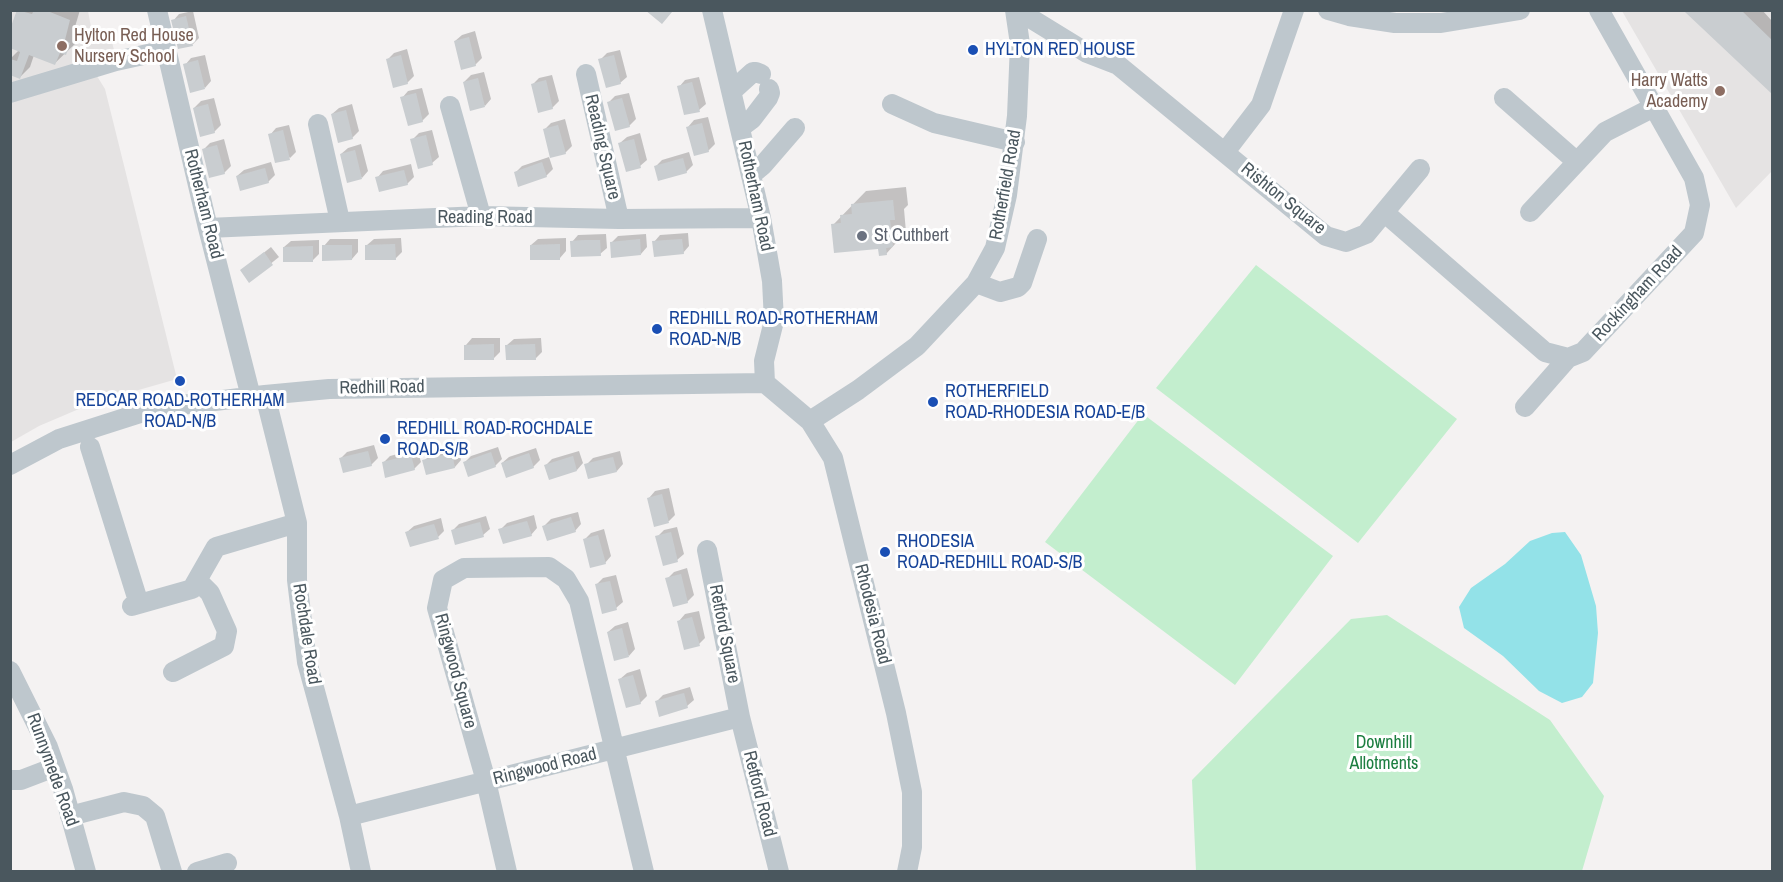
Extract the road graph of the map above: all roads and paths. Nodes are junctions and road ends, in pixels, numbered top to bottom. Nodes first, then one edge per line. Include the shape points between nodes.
1 (157, 10) edge
2 (712, 10) edge
3 (1016, 10) edge
4 (1294, 10) edge
5 (1328, 10) edge
6 (1599, 10) edge
7 (1518, 11) edge
8 (1350, 13) edge
9 (166, 50) junction
10 (586, 74) dead end
11 (732, 91) junction
12 (10, 93) edge
13 (1504, 98) dead end
14 (892, 104) dead end
15 (450, 106) dead end
16 (1654, 107) junction
17 (318, 124) dead end
18 (795, 128) dead end
19 (741, 132) junction
20 (1015, 142) junction
21 (1225, 152) junction
22 (1577, 162) junction
23 (1420, 170) dead end
24 (751, 175) junction
25 (1530, 212) dead end
26 (1385, 213) junction
27 (481, 216) junction
28 (762, 218) junction
29 (619, 219) junction
30 (340, 221) junction
31 (208, 228) junction
32 (1037, 239) dead end
33 (976, 283) junction
34 (1568, 358) junction
35 (765, 383) junction
36 (258, 396) junction
37 (1525, 407) dead end
38 (810, 421) junction
39 (90, 447) dead end
40 (10, 465) edge
41 (297, 523) junction
42 (707, 550) dead end
43 (197, 580) junction
44 (10, 671) edge
45 (173, 672) dead end
46 (740, 717) junction
47 (614, 749) junction
48 (55, 767) junction
49 (10, 780) edge
50 (486, 781) junction
51 (70, 816) junction
52 (349, 816) junction
53 (227, 863) dead end
54 (86, 872) edge
55 (172, 872) edge
56 (197, 872) edge
57 (361, 872) edge
58 (507, 872) edge
59 (644, 872) edge
60 (780, 872) edge
61 (907, 872) edge

1 - 9 street, Rotherham Road
2 - 11 street, Rotherham Road
3 - 20 street, Rotherfield Road via 1020,44
3 - 21 street, Rishton Square via 1087,53 1118,65
4 - 21 street, Rishton Square via 1261,105
5 - 8 street
6 - 16 street, Rockingham Road
7 - 8 street via 1441,23 1395,23
9 - 12 street
9 - 31 street, Rotherham Road
10 - 29 street, Reading Square
11 - 19 street, Rotherham Road
11 - 19 street via 753,72 767,89 753,127
13 - 22 street
14 - 20 street via 934,123
15 - 27 street
16 - 22 street via 1605,132
16 - 34 street, Rockingham Road via 1694,178 1700,205 1694,233 1583,352
17 - 30 street
18 - 24 street
19 - 24 street, Rotherham Road
20 - 33 street, Rotherfield Road via 995,248
21 - 26 street, Rishton Square via 1326,236 1346,242 1366,234
22 - 25 street
23 - 26 street, Rishton Square
24 - 28 street, Rotherham Road
26 - 34 street via 1545,352
27 - 29 street, Reading Road
27 - 30 street, Reading Road
28 - 29 street, Reading Road
28 - 35 street, Rotherham Road via 774,321 764,361
30 - 31 street, Reading Road
31 - 36 street, Rotherham Road
32 - 33 street via 1018,287 1000,292
33 - 38 street, Rotherfield Road via 917,346
34 - 37 street, Rockingham Road
35 - 36 street, Redhill Road via 328,389
35 - 38 street, Rhodesia Road
36 - 40 street, Redhill Road via 156,408 60,439
36 - 41 street, Rochdale Road
38 - 61 street, Rhodesia Road via 833,458 896,713 912,792 912,847
39 - 43 street via 136,605 192,589
41 - 43 street via 216,547
41 - 52 street, Rochdale Road via 297,580 307,662
42 - 46 street, Retford Square
43 - 45 street via 210,593 227,631 224,646
44 - 48 street, Runnymede Road
46 - 47 street, Ringwood Road
46 - 60 street, Retford Road
47 - 50 street, Ringwood Road
47 - 50 street, Ringwood Square via 579,601 566,579 549,567 464,567 443,579 437,608
47 - 59 street, Ringwood Square
48 - 49 street via 21,780
48 - 51 street, Runnymede Road
50 - 52 street, Ringwood Road
50 - 58 street, Ringwood Square
51 - 54 street, Runnymede Road
51 - 55 street via 124,802 142,806 156,816
52 - 57 street, Rochdale Road
53 - 56 street

